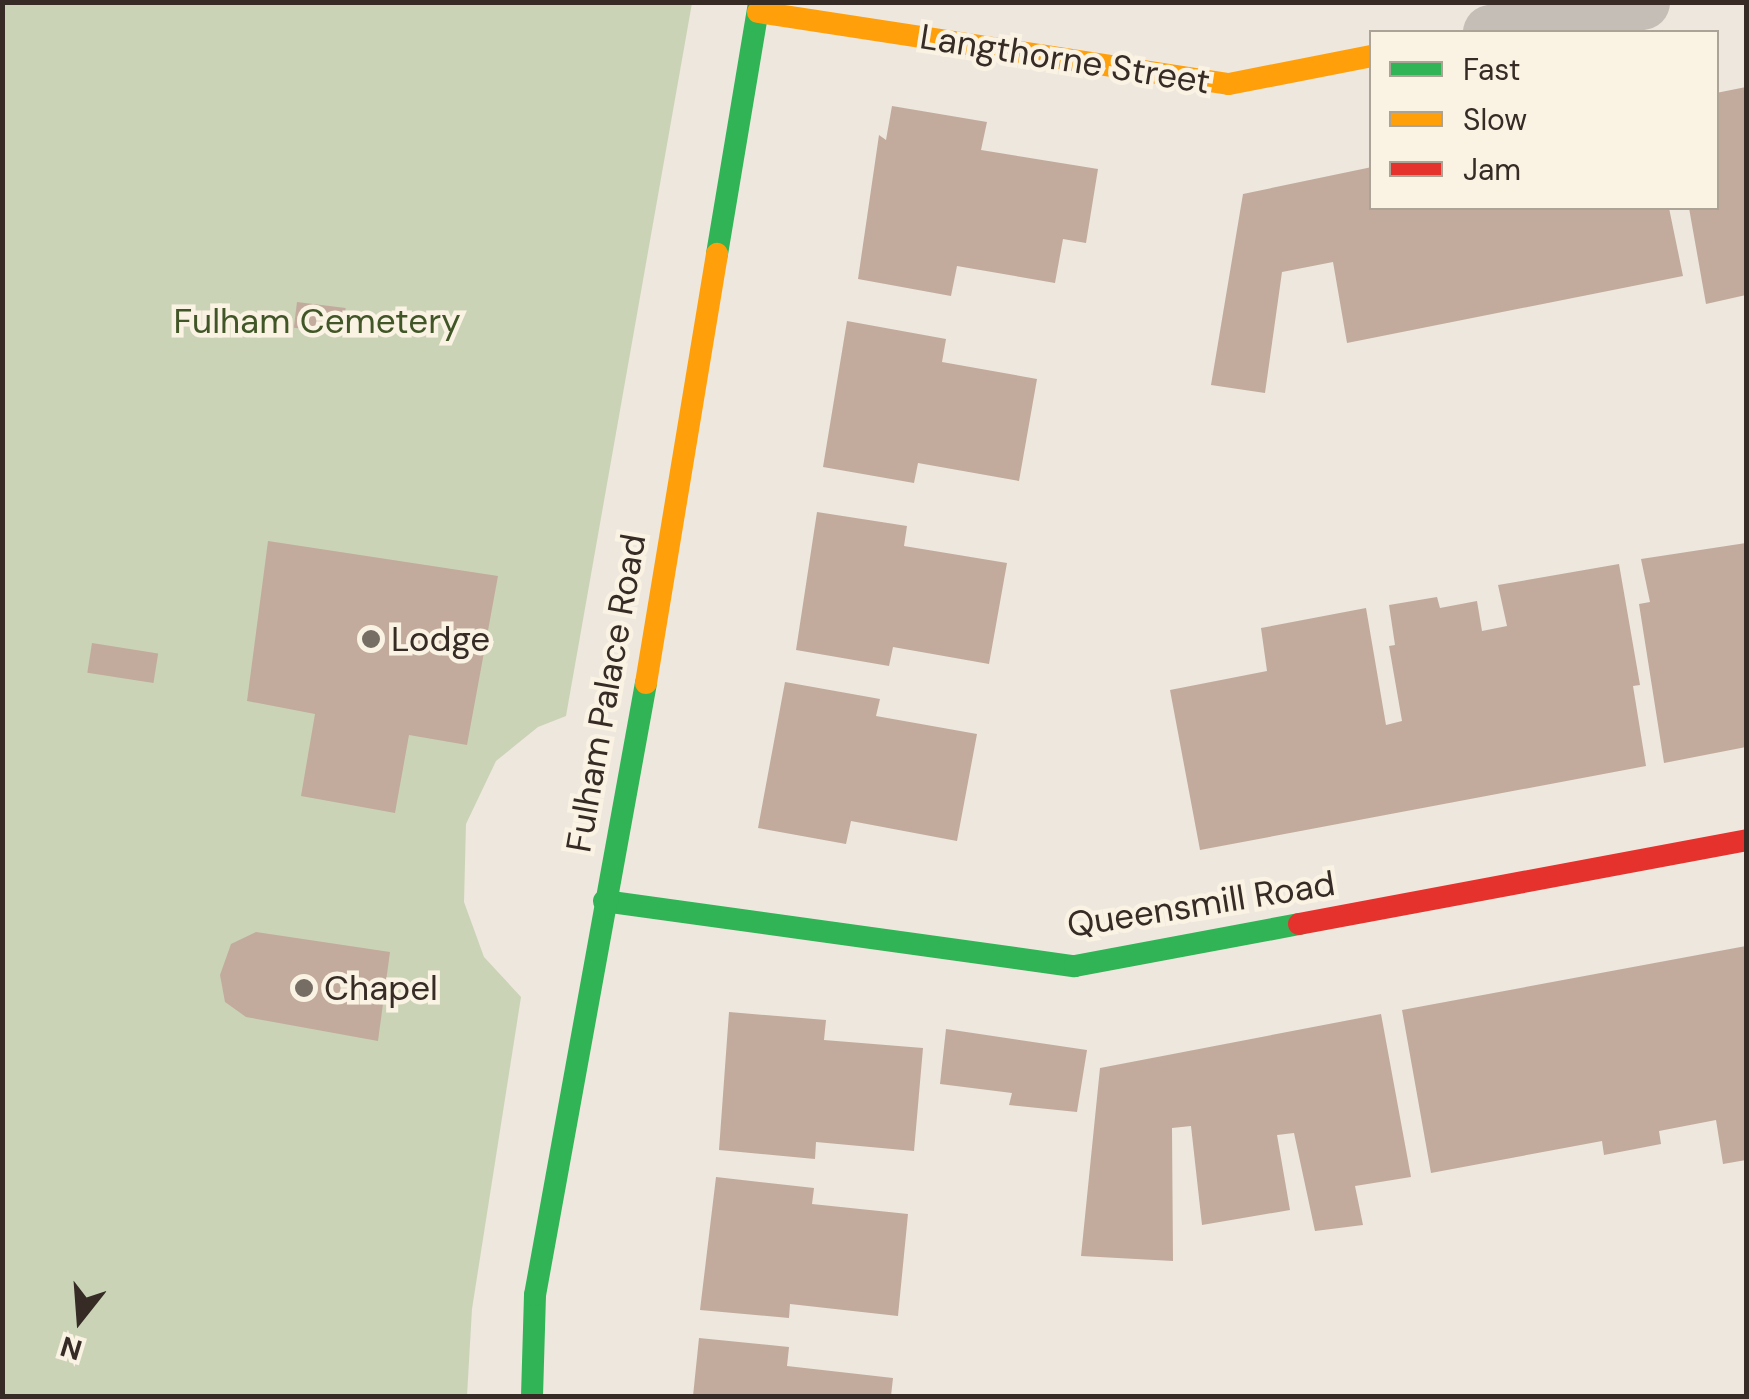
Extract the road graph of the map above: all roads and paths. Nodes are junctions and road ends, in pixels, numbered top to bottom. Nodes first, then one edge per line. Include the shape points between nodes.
1 (1642, 2) edge
2 (758, 8) edge
3 (1500, 30) edge
4 (1369, 57) edge
5 (1746, 840) edge
6 (604, 901) junction
7 (532, 1396) edge

1 - 3 street
2 - 4 street, Langthorne Street via 1230,84
2 - 6 street, Fulham Palace Road
5 - 6 street, Queensmill Road via 1075,966
6 - 7 street, Fulham Palace Road via 535,1295

